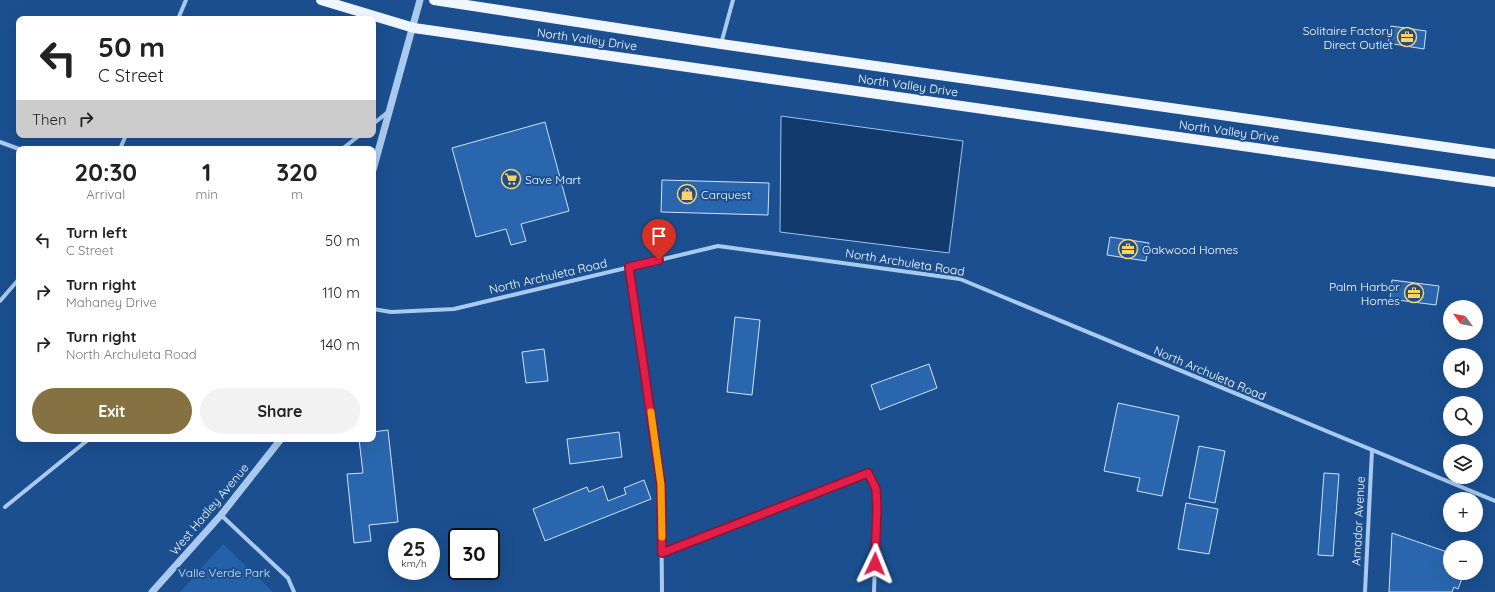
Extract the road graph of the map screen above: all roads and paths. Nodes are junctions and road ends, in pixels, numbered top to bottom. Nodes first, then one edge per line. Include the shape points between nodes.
1 (186, 0) edge
2 (321, 0) edge
3 (420, 0) edge
4 (434, 0) edge
5 (733, 0) edge
6 (179, 16) edge
7 (374, 16) edge
8 (376, 17) edge
9 (414, 28) junction
10 (721, 44) junction
11 (391, 110) junction
12 (376, 122) edge
13 (356, 138) edge
14 (0, 142) edge
15 (346, 146) edge
16 (16, 148) edge
17 (1495, 154) edge
18 (376, 160) edge
19 (1495, 182) edge
20 (629, 267) junction
21 (16, 282) edge
22 (0, 301) edge
23 (376, 310) edge
24 (85, 442) edge
25 (279, 442) edge
26 (1372, 450) junction
27 (1495, 501) edge
28 (5, 507) dead end
29 (221, 515) junction
30 (662, 553) junction
31 (152, 592) edge
32 (294, 592) edge
33 (662, 592) edge
34 (874, 592) edge
35 (1365, 592) edge

1 - 6 street
2 - 7 main road, North Valley Drive
3 - 9 street
4 - 10 main road, North Valley Drive
5 - 10 street
8 - 9 main road, North Valley Drive
9 - 11 street
9 - 19 main road, North Valley Drive
10 - 17 main road, North Valley Drive
11 - 12 street
11 - 18 street
13 - 15 street
14 - 16 street
20 - 23 street, North Archuleta Road via 454,309 390,312
20 - 26 street, North Archuleta Road via 718,246 960,279
20 - 30 street via 661,485
21 - 22 street
24 - 28 street
25 - 29 street, West Hadley Avenue
26 - 27 street, North Archuleta Road
26 - 35 street, Amador Avenue
29 - 31 street, West Hadley Avenue
29 - 32 street via 288,578
30 - 33 street
30 - 34 street via 868,473 876,489 877,508

